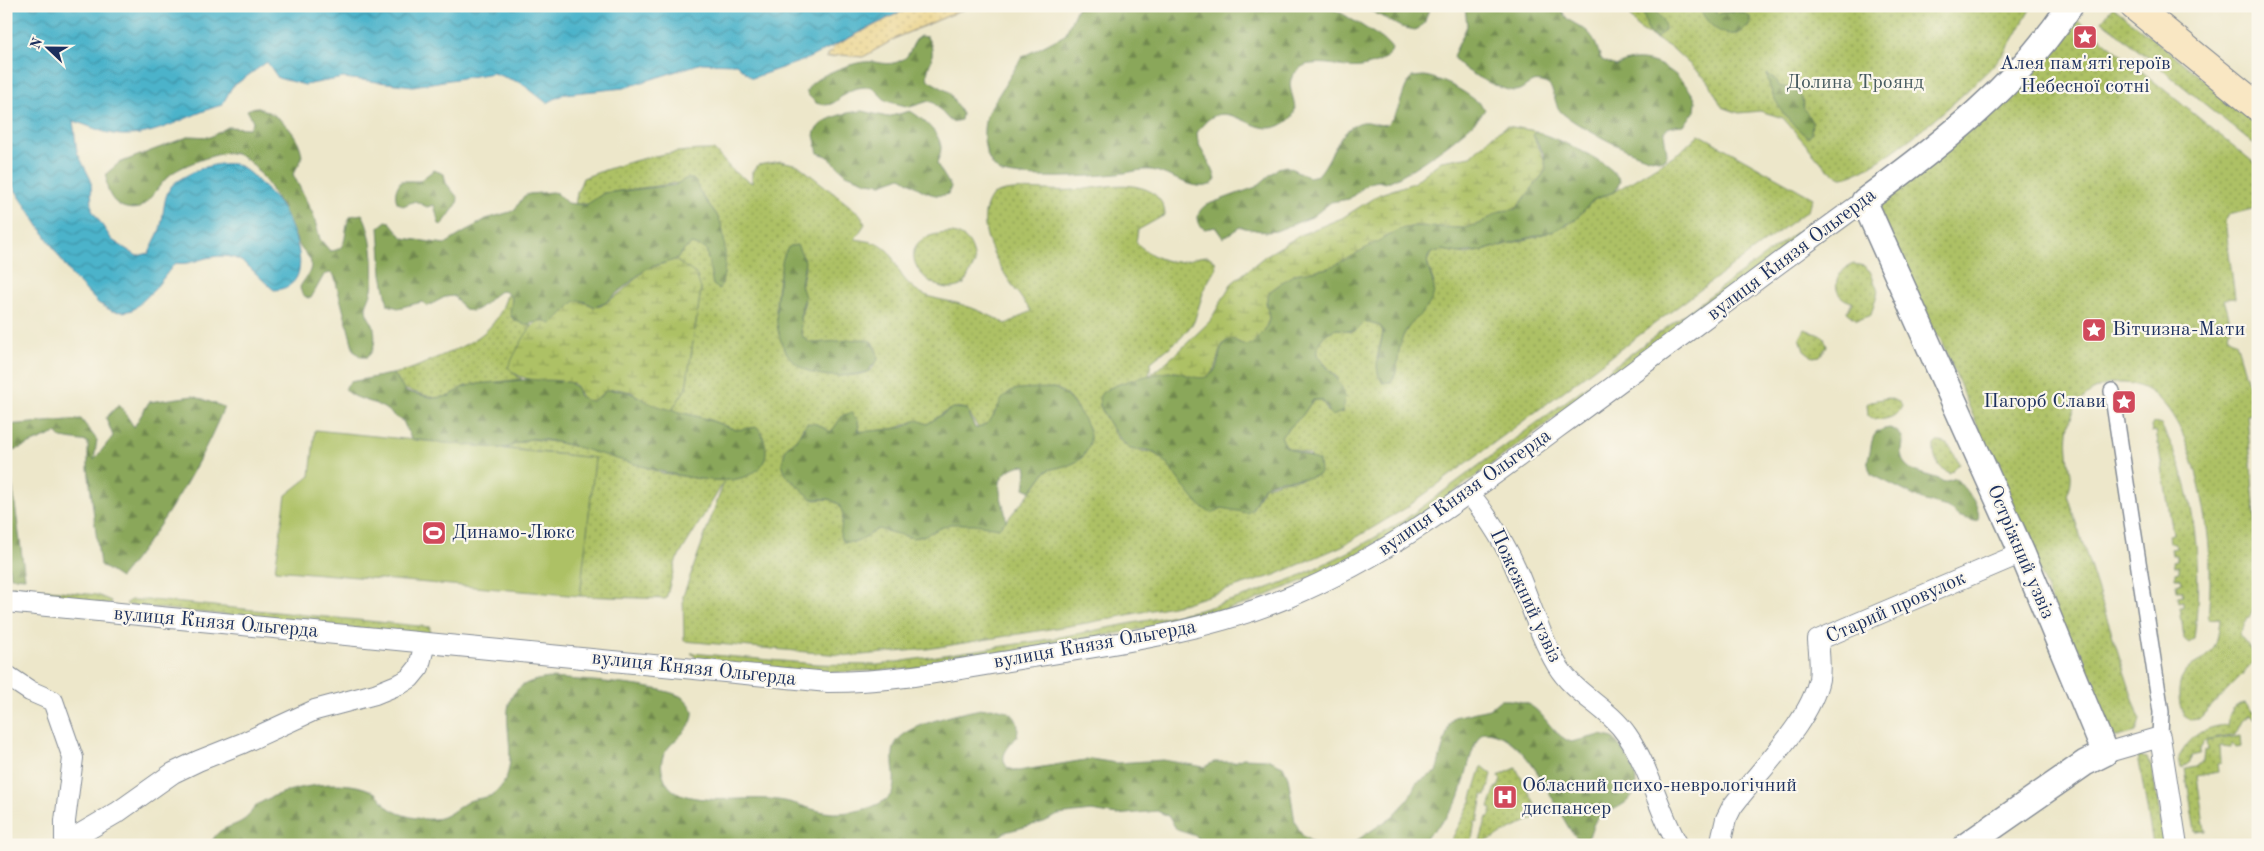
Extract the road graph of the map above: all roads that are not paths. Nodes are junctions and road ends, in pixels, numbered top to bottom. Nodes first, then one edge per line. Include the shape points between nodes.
1 (2070, 6) edge
2 (2134, 6) edge
3 (2258, 107) edge
4 (1864, 201) junction
5 (2112, 391) dead end
6 (1469, 493) junction
7 (2022, 552) junction
8 (6, 602) edge
9 (425, 642) junction
10 (6, 675) edge
11 (2160, 737) junction
12 (2105, 753) junction
13 (65, 844) edge
14 (1678, 845) edge
15 (1720, 845) edge
16 (1967, 845) edge
17 (2177, 845) edge

1 - 4 street, вулиця Князя Ольгерда via 2037,52 1993,99
2 - 3 main road
4 - 6 street, вулиця Князя Ольгерда
4 - 7 street, Остріжний узвіз
5 - 11 street via 2161,712
6 - 9 street, вулиця Князя Ольгерда via 1367,560 1256,610 1168,634 928,675 858,681 805,680
6 - 14 street, Пожежний узвіз via 1508,551 1558,667 1581,694 1610,716 1627,735
7 - 12 street, Остріжний узвіз
7 - 15 street, Старий провулок via 1818,640 1819,675 1809,705 1732,807
8 - 9 street, вулиця Князя Ольгерда
9 - 13 street via 419,666 402,683 375,694 322,707 198,761
10 - 13 street via 53,701 69,743 74,764 65,821
11 - 12 street
11 - 17 street
12 - 16 street

